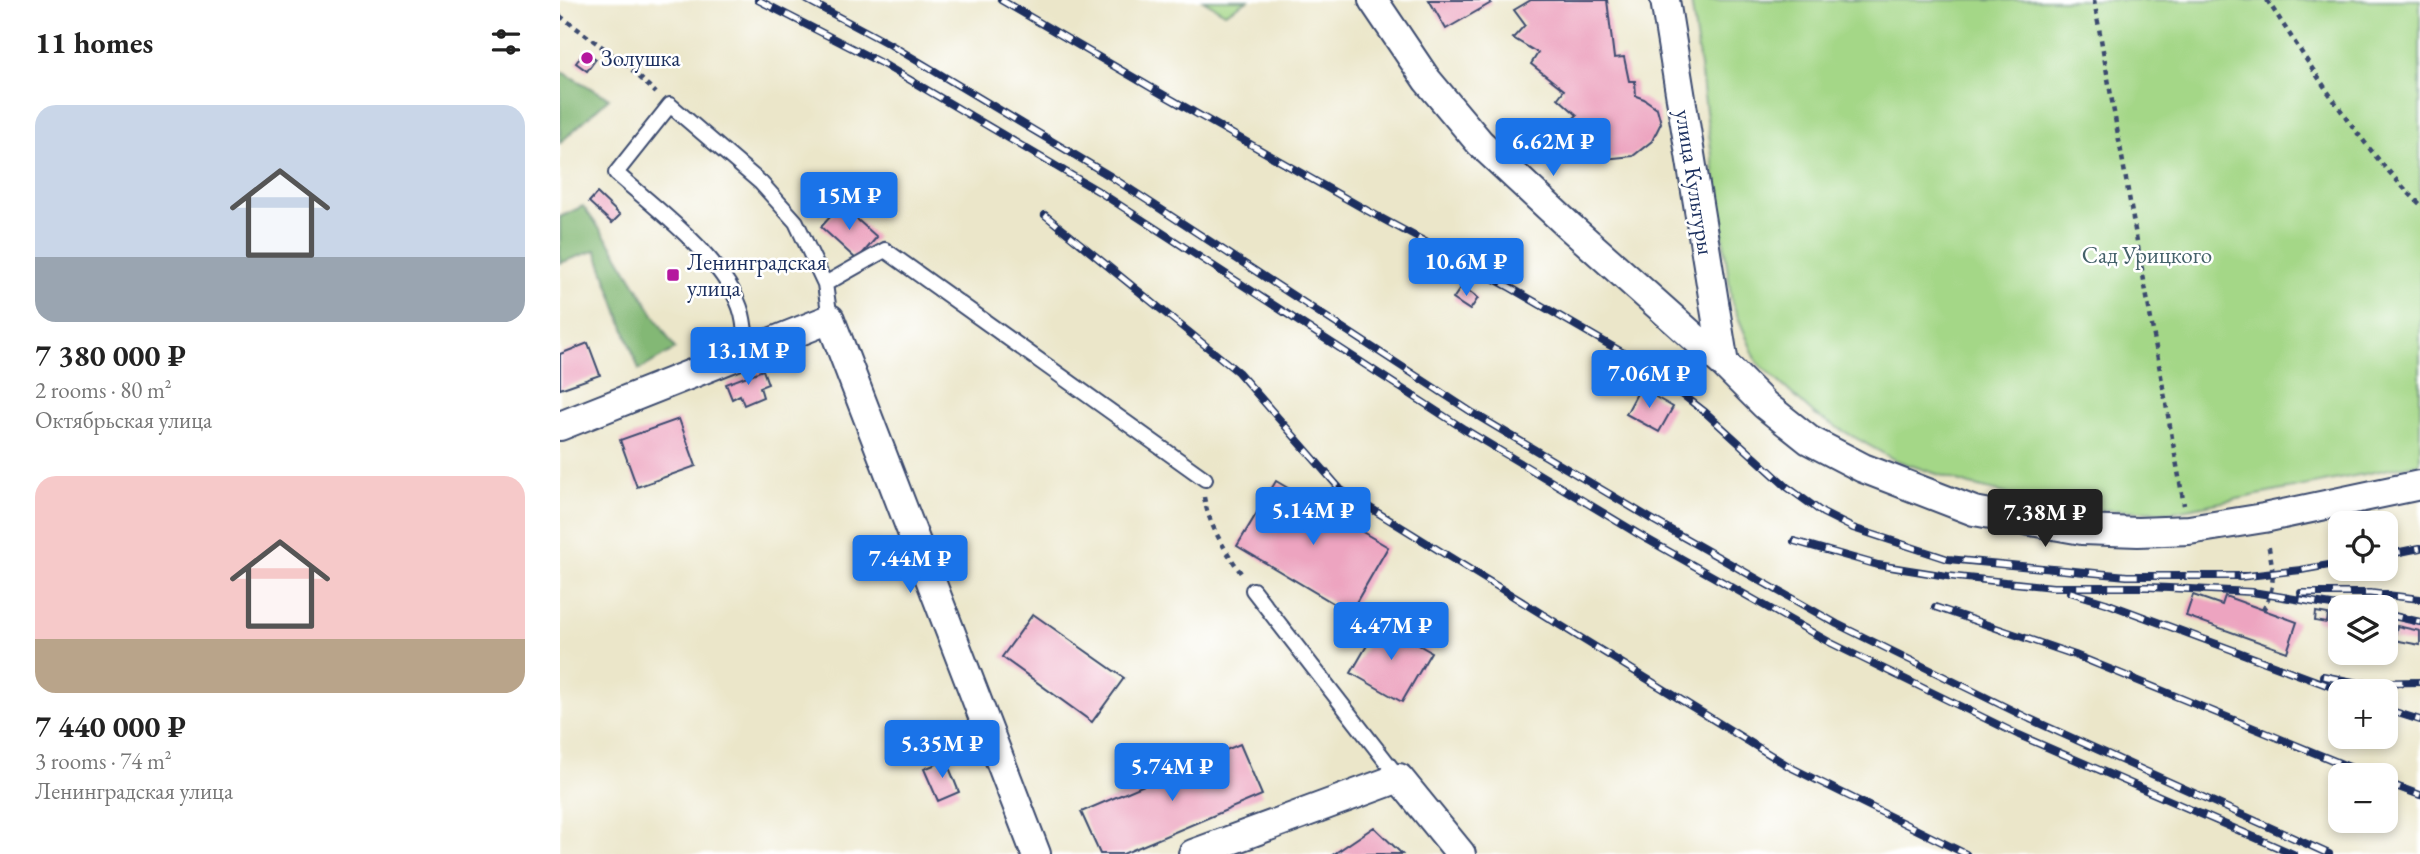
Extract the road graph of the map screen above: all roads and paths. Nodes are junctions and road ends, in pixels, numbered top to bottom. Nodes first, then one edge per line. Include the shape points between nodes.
1 (1373, 0) edge
2 (1665, 0) edge
3 (2094, 0) edge
4 (2267, 0) edge
5 (560, 16) edge
6 (670, 105) junction
7 (2420, 204) edge
8 (825, 284) junction
9 (830, 319) junction
10 (747, 352) junction
11 (1724, 364) junction
12 (560, 426) edge
13 (1205, 479) joint
14 (2420, 485) edge
15 (2264, 518) junction
16 (2189, 530) junction
17 (1253, 590) joint
18 (2263, 610) dead end
19 (1399, 778) junction
20 (1036, 854) edge
21 (1192, 854) edge
22 (1461, 854) edge

1 - 11 street via 1427,80 1480,143
2 - 11 street, улица Культуры
3 - 16 path
4 - 7 path via 2390,175
5 - 6 path via 628,66
6 - 8 lane via 761,183 796,222
6 - 10 lane via 616,173 722,273 742,313
8 - 9 lane
8 - 13 lane via 885,250
9 - 10 street
9 - 20 street
10 - 12 street
11 - 16 street via 1809,440 1863,468 1974,511 2082,530
13 - 17 path via 1209,519
14 - 15 street
15 - 16 street
15 - 18 path via 2274,573
17 - 19 lane
19 - 21 street
19 - 22 street

